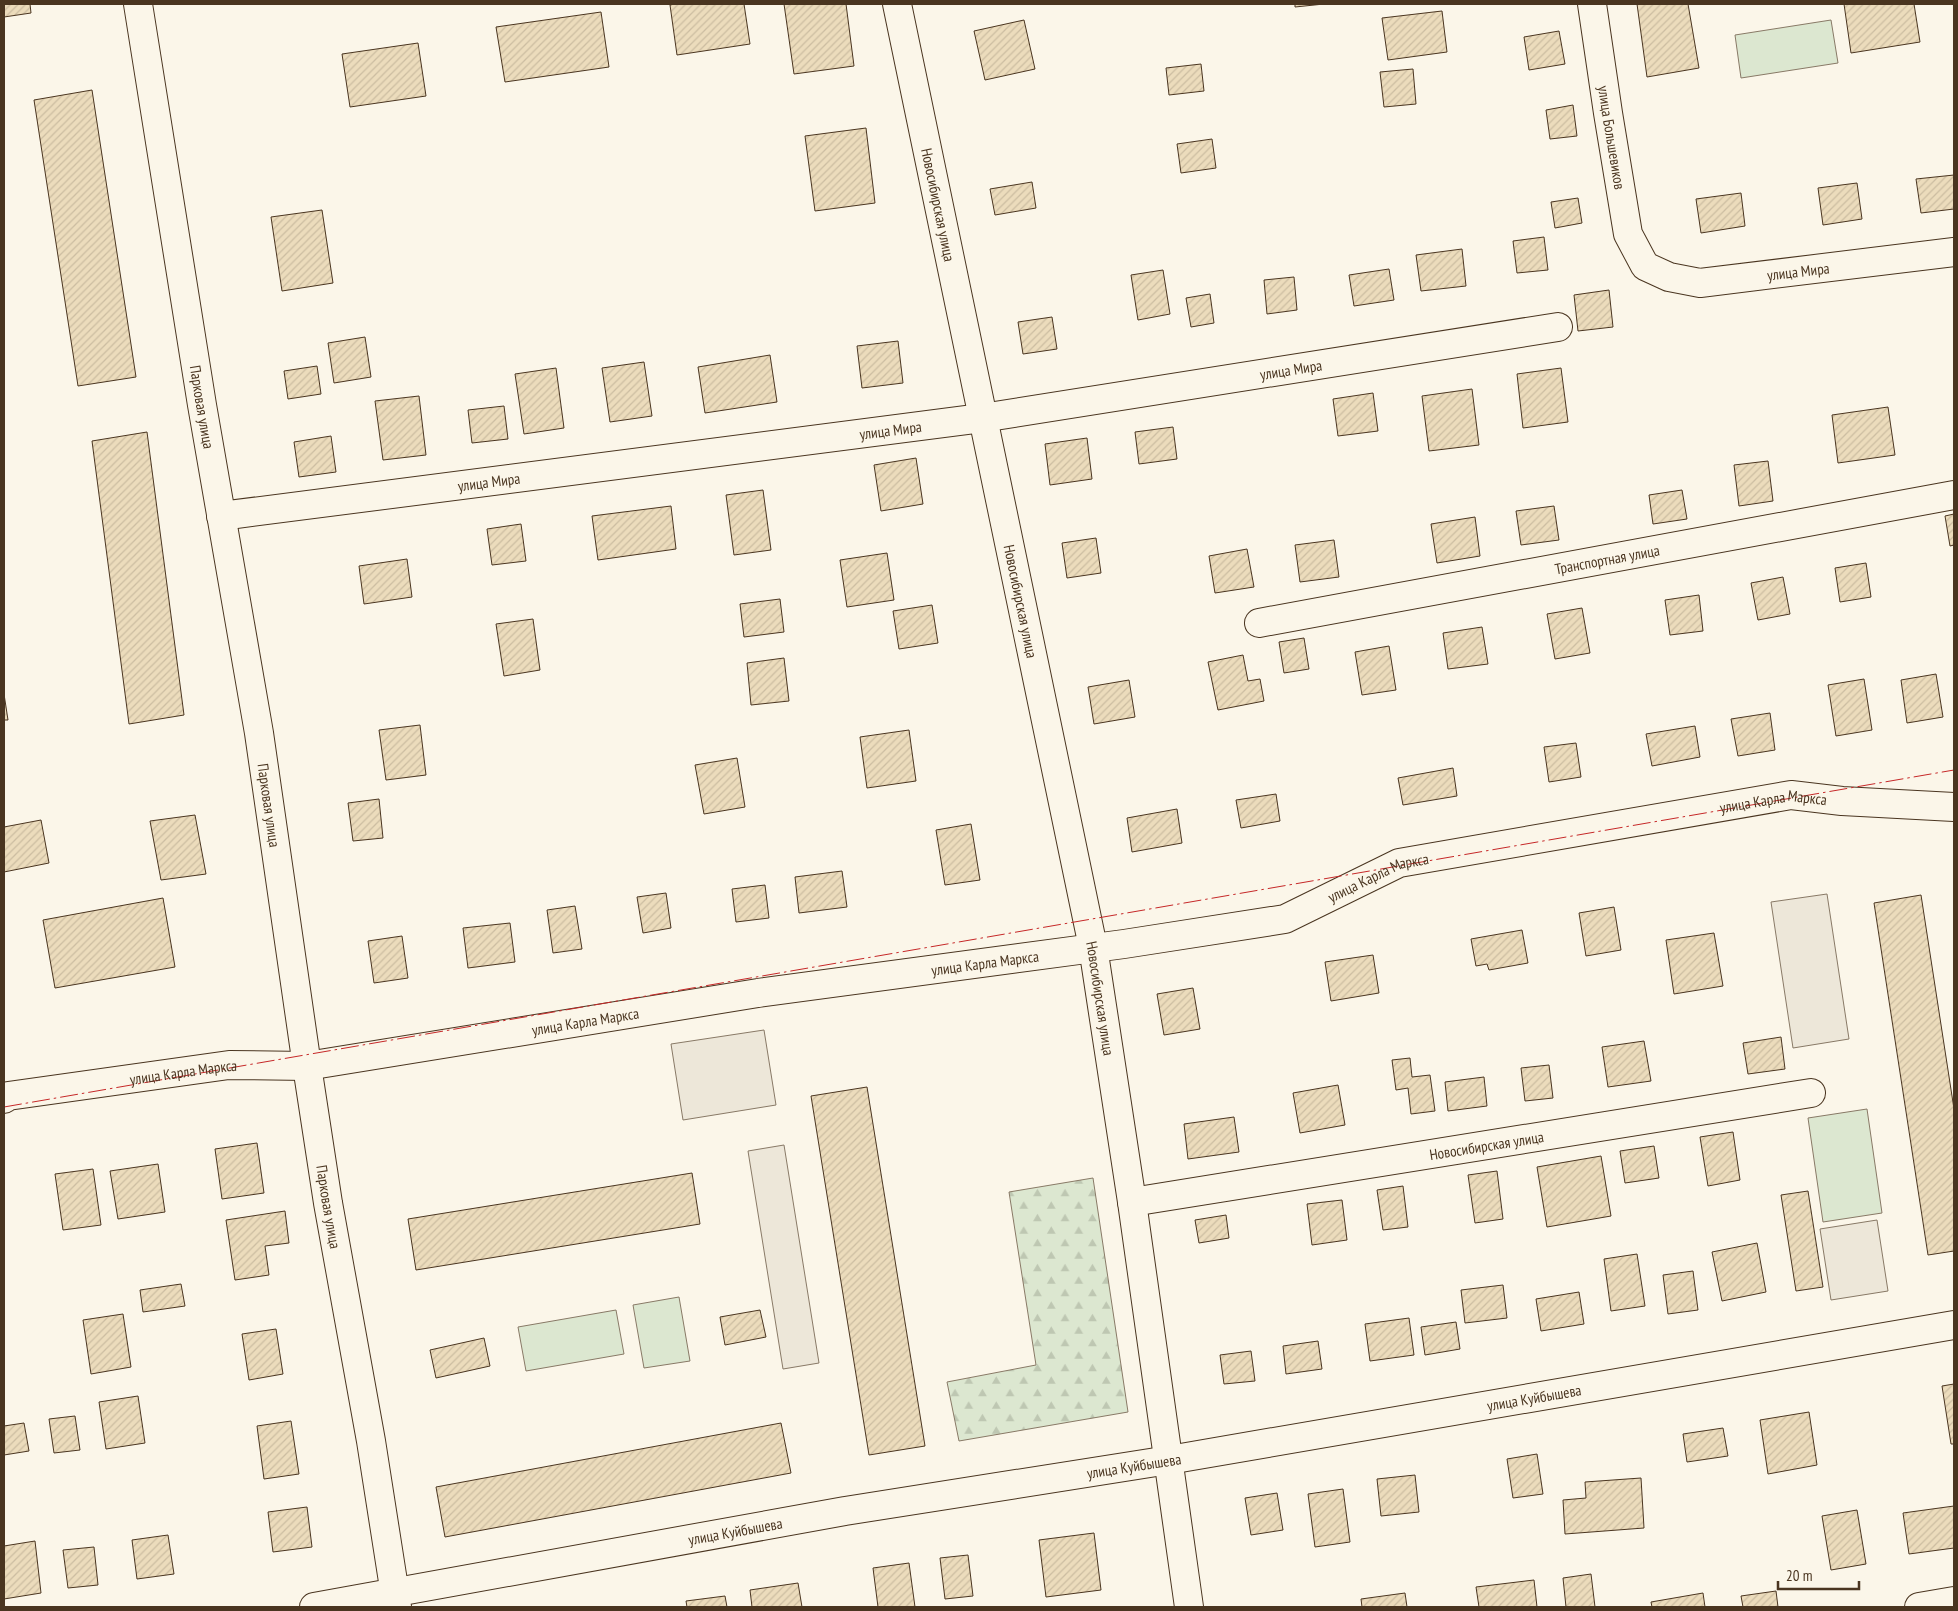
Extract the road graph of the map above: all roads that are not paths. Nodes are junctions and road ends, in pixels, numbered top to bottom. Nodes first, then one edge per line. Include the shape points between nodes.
1 (138, 4) edge
2 (897, 4) edge
3 (1592, 4) edge
4 (1954, 252) edge
5 (1645, 266) joint
6 (1558, 327) dead end
7 (982, 418) junction
8 (1954, 495) edge
9 (221, 516) junction
10 (1258, 623) dead end
11 (1954, 807) edge
12 (1093, 947) junction
13 (307, 1066) junction
14 (1811, 1093) dead end
15 (4, 1099) edge
16 (1132, 1202) junction
17 (1954, 1325) edge
18 (1169, 1460) junction
19 (396, 1600) edge
20 (1954, 1601) edge
21 (314, 1607) edge
22 (1190, 1607) edge
23 (1919, 1607) edge

1 - 9 street, Парковая улица
2 - 7 street, Новосибирская улица
3 - 5 street, улица Большевиков via 1628,234
4 - 5 street, улица Мира via 1700,283 1669,277
6 - 7 street, улица Мира
7 - 9 street, улица Мира
7 - 12 street, Новосибирская улица
8 - 10 street, Транспортная улица
9 - 13 street, Парковая улица via 259,733
11 - 12 street, улица Карла Маркса via 1791,795 1400,863 1285,919
12 - 13 street, улица Карла Маркса via 758,993
12 - 16 street, Новосибирская улица
13 - 15 street, улица Карла Маркса via 228,1065
13 - 19 street, Парковая улица
14 - 16 street, Новосибирская улица
16 - 18 street, Новосибирская улица
17 - 18 street, улица Куйбышева
18 - 19 street, улица Куйбышева via 845,1511
18 - 22 street, Новосибирская улица
19 - 21 street, улица Куйбышева
20 - 23 street

